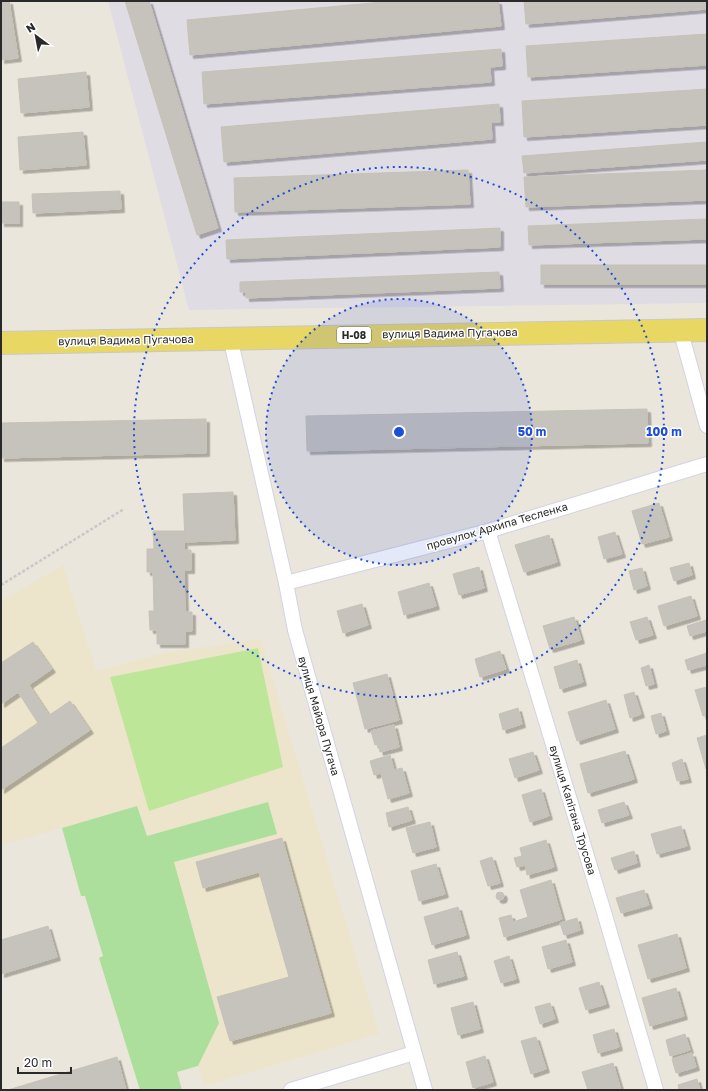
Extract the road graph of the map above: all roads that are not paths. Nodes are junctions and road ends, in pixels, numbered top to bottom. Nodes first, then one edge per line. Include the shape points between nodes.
1 (680, 329) junction
2 (707, 330) edge
3 (230, 337) junction
4 (1, 343) edge
5 (707, 426) edge
6 (707, 464) edge
7 (488, 531) junction
8 (286, 583) junction
9 (414, 1053) junction
10 (291, 1090) edge
11 (425, 1090) edge
12 (656, 1090) edge

1 - 2 main road, вулиця Вадима Пугачова / Н-08
1 - 3 main road, вулиця Вадима Пугачова / Н-08
1 - 5 street
3 - 4 main road, вулиця Вадима Пугачова / Н-08
3 - 8 street, вулиця Майора Пугача
6 - 7 street, провулок Архипа Тесленка
7 - 8 street, провулок Архипа Тесленка
7 - 12 street, вулиця Капітана Трусова
8 - 9 street, вулиця Майора Пугача via 295,630
9 - 10 street
9 - 11 street, вулиця Майора Пугача

